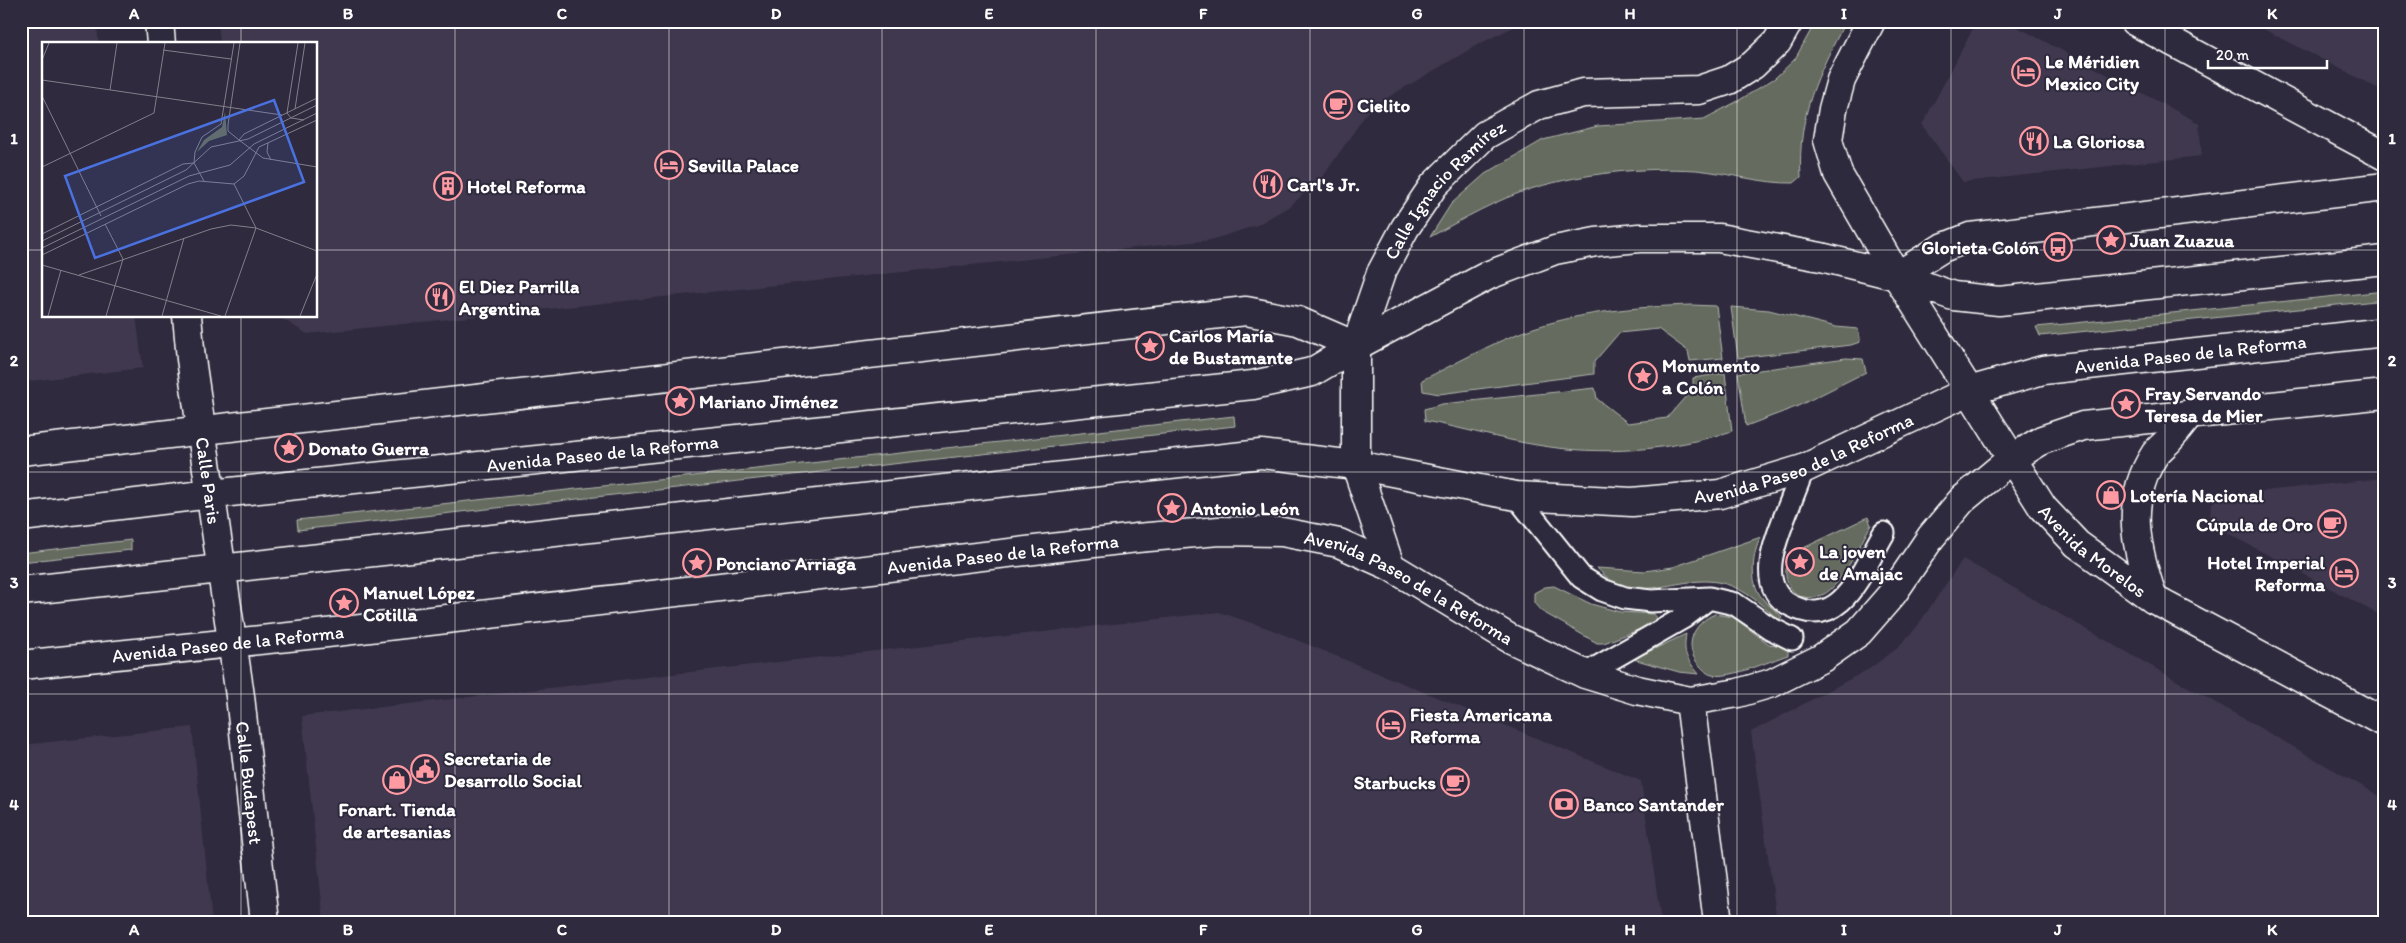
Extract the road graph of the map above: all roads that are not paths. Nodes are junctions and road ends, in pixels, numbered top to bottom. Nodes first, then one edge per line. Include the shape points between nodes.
1 (159, 21) edge
2 (1789, 21) edge
3 (1871, 21) edge
4 (2134, 21) edge
5 (161, 42) edge
6 (2385, 156) edge
7 (2385, 188) edge
8 (2385, 260) edge
9 (1897, 276) junction
10 (187, 318) edge
11 (2385, 332) edge
12 (1356, 346) junction
13 (1969, 391) junction
14 (2385, 394) edge
15 (2191, 413) junction
16 (201, 430) junction
17 (21, 451) edge
18 (2010, 460) junction
19 (1356, 464) junction
20 (1803, 469) junction
21 (211, 494) junction
22 (1516, 496) junction
23 (21, 517) edge
24 (1884, 533) dead end
25 (1390, 566) junction
26 (221, 569) junction
27 (21, 591) edge
28 (1709, 598) junction
29 (2153, 599) junction
30 (1792, 639) dead end
31 (232, 644) junction
32 (21, 664) edge
33 (1585, 674) junction
34 (1690, 701) junction
35 (2385, 724) edge
36 (266, 922) edge
37 (1718, 922) edge

1 - 5 street
2 - 12 street, Calle Ignacio Ramírez via 1777,42 1753,66 1729,80 1699,90 1583,94 1539,105 1485,135 1434,185 1405,228 1381,273
3 - 9 street via 1841,80 1832,109 1828,140 1838,174
4 - 6 street
7 - 9 street via 1970,237 1942,248
8 - 9 street, Avenida Paseo de la Reforma via 1999,301 1953,296
9 - 12 street, Avenida Paseo de la Reforma via 1821,256 1719,238 1639,238 1596,242 1555,250 1489,276
9 - 13 street, Avenida Morelos
10 - 16 street, Calle Paris
11 - 13 street, Avenida Paseo de la Reforma via 2043,370
12 - 16 street via 1298,321 1246,310
12 - 19 street, Calle Ignacio Ramírez
12 - 21 street, Avenida Paseo de la Reforma via 1312,372 1253,385
13 - 18 street, Avenida Morelos
13 - 20 street, Avenida Paseo de la Reforma
14 - 15 street, Avenida Paseo de la Reforma
15 - 18 street, Avenida Paseo de la Reforma via 2083,426 2042,440
15 - 29 street via 2156,453 2138,499 2134,523 2137,543
16 - 17 street
16 - 21 street, Calle Paris
18 - 29 street, Avenida Morelos via 2042,508 2077,544
18 - 34 street, Avenida Paseo de la Reforma via 1947,516 1893,593 1859,632 1822,658 1772,682 1738,693
19 - 22 street, Avenida Paseo de la Reforma
19 - 25 street, Calle Ignacio Ramírez
19 - 26 street, Avenida Paseo de la Reforma via 1254,455
20 - 22 street, Avenida Paseo de la Reforma via 1720,494 1632,502
20 - 24 lane via 1771,562 1772,587 1784,602 1801,611 1817,613 1834,608 1848,593
21 - 23 street, Avenida Paseo de la Reforma
21 - 26 street, Calle Paris
22 - 28 lane via 1581,577 1602,590 1651,602
25 - 31 street, Avenida Paseo de la Reforma via 1339,543 1282,532 1219,531 1127,539
25 - 33 street, Avenida Paseo de la Reforma via 1509,638
26 - 27 street, Avenida Paseo de la Reforma
26 - 31 street, Calle Paris
28 - 30 lane via 1734,604
28 - 33 lane via 1683,618
29 - 35 street, Avenida Morelos
31 - 32 street, Avenida Paseo de la Reforma
31 - 36 street, Calle Budapest
33 - 34 street, Avenida Paseo de la Reforma via 1637,690
34 - 37 street

